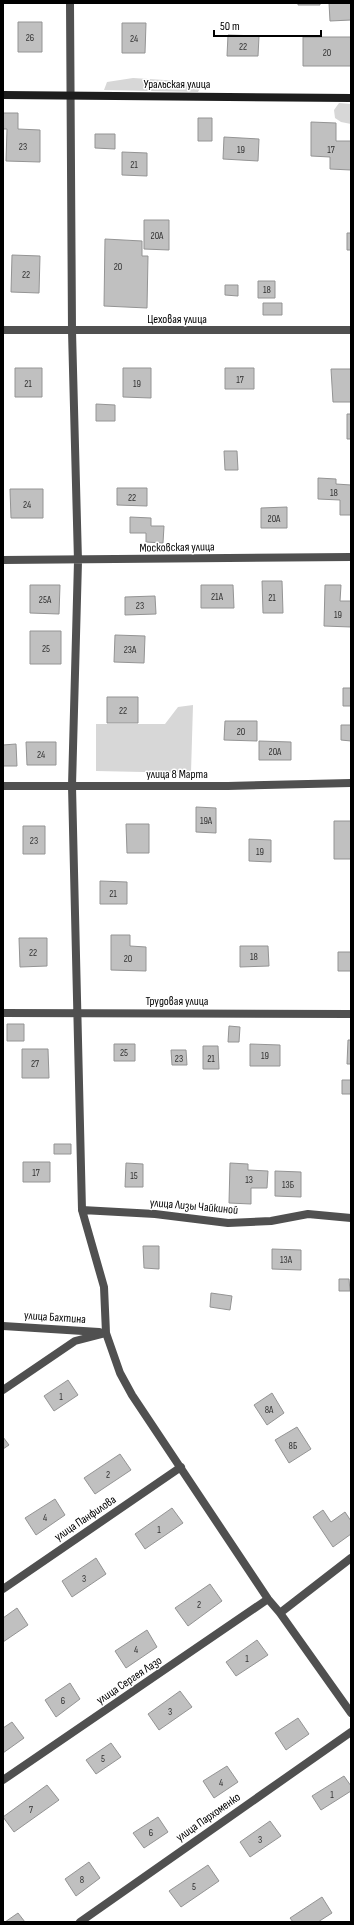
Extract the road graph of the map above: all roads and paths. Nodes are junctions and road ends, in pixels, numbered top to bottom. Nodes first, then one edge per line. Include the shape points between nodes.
1 (70, 3) edge
2 (3, 95) edge
3 (70, 96) junction
4 (351, 98) edge
5 (3, 330) edge
6 (351, 330) edge
7 (72, 331) junction
8 (351, 558) edge
9 (3, 560) edge
10 (78, 561) junction
11 (351, 783) edge
12 (3, 786) edge
13 (72, 786) junction
14 (78, 1013) junction
15 (3, 1014) edge
16 (351, 1014) edge
17 (82, 1210) junction
18 (351, 1218) edge
19 (3, 1326) edge
20 (106, 1333) junction
21 (3, 1390) edge
22 (181, 1467) junction
23 (351, 1558) edge
24 (3, 1589) edge
25 (268, 1599) junction
26 (280, 1613) junction
27 (351, 1713) edge
28 (351, 1732) edge
29 (3, 1780) edge
30 (80, 1922) edge

1 - 3 street
2 - 3 street, Уральская улица
3 - 4 street, Уральская улица
3 - 7 street
5 - 7 street, Цеховая улица
6 - 7 street, Цеховая улица
7 - 10 street
8 - 10 street, Московская улица
9 - 10 street, Московская улица
10 - 13 street
11 - 13 street, улица 8 Марта
12 - 13 street, улица 8 Марта
13 - 14 street
14 - 15 street, Трудовая улица
14 - 16 street, Трудовая улица
14 - 17 street
17 - 18 street, улица Лизы Чайкиной via 155,1214 228,1223 270,1221 308,1214
17 - 20 street via 104,1287
19 - 20 street, улица Бахтина
20 - 21 street via 75,1341
20 - 22 street via 126,1384
22 - 24 street, улица Панфилова
22 - 25 street
23 - 26 street
25 - 26 street
25 - 29 street, улица Сергея Лазо
26 - 27 street
28 - 30 street, улица Пархоменко

